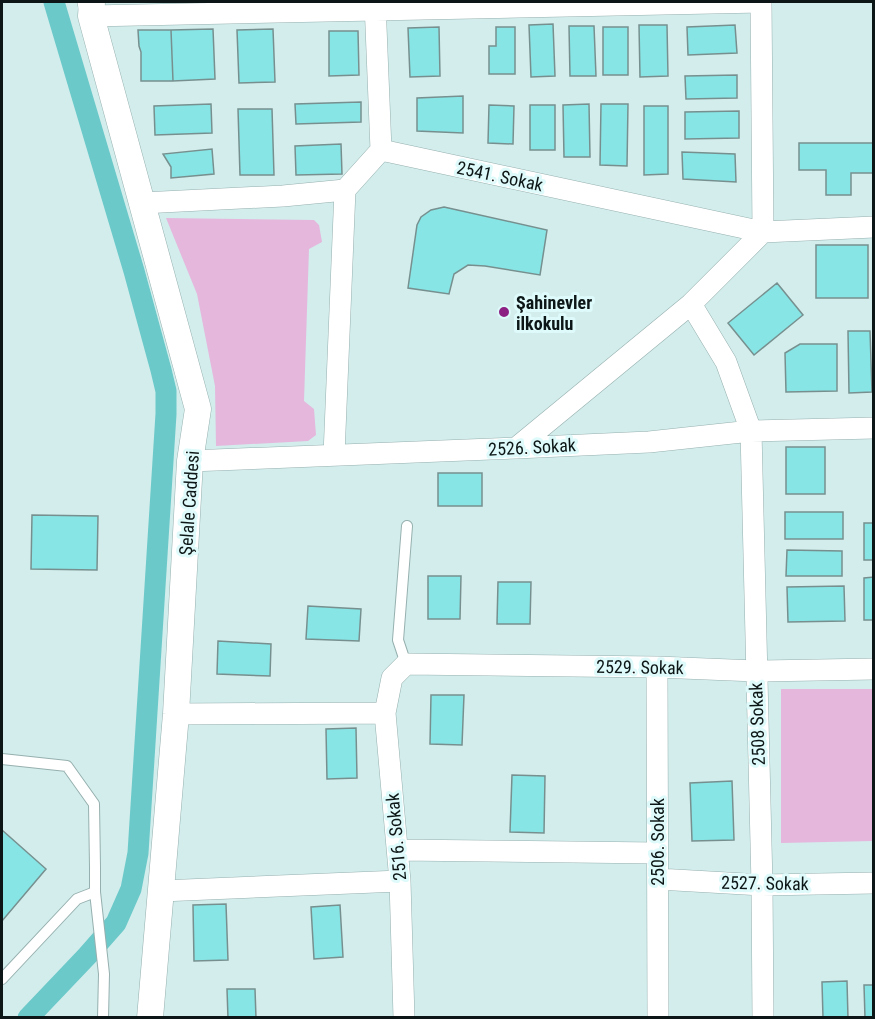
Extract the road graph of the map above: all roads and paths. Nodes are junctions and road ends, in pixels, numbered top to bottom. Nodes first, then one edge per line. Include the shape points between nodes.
1 (761, 2) edge
2 (548, 4) edge
3 (90, 6) edge
4 (375, 6) edge
5 (180, 8) edge
6 (381, 150) junction
7 (345, 190) junction
8 (142, 203) junction
9 (873, 227) edge
10 (763, 232) junction
11 (691, 304) junction
12 (873, 428) edge
13 (751, 431) junction
14 (516, 448) junction
15 (334, 455) junction
16 (190, 461) junction
17 (407, 526) dead end
18 (406, 664) junction
19 (657, 667) junction
20 (873, 669) edge
21 (756, 671) junction
22 (386, 712) junction
23 (176, 714) junction
24 (2, 759) edge
25 (398, 850) junction
26 (657, 853) junction
27 (658, 879) junction
28 (400, 881) junction
29 (873, 883) edge
30 (762, 885) junction
31 (161, 891) junction
32 (94, 892) junction
33 (2, 979) edge
34 (103, 1017) edge
35 (150, 1017) edge
36 (404, 1017) edge
37 (658, 1017) edge
38 (763, 1017) edge

1 - 2 street
1 - 10 street
2 - 4 street
3 - 5 street
3 - 8 street, Şelale Caddesi
4 - 5 street
4 - 6 street
6 - 7 street
6 - 10 street, 2541. Sokak
7 - 8 street
7 - 15 street
8 - 16 street, Şelale Caddesi via 198,409
9 - 10 street, 2541. Sokak
10 - 11 street
11 - 13 street, 2508 Sokak via 726,362
11 - 14 street
12 - 13 street, 2526. Sokak
13 - 14 street, 2526. Sokak via 649,442
13 - 21 street, 2508 Sokak
14 - 15 street, 2526. Sokak
15 - 16 street, 2526. Sokak
16 - 23 street, Şelale Caddesi
17 - 18 lane via 398,640
18 - 19 street, 2529. Sokak
18 - 22 street, 2516. Sokak via 392,678
19 - 21 street, 2529. Sokak
19 - 26 street, 2506. Sokak
20 - 21 street, 2529. Sokak
21 - 30 street, 2508 Sokak
22 - 23 street
22 - 25 street, 2516. Sokak
23 - 31 street, Şelale Caddesi
24 - 32 lane via 68,766 94,804
25 - 26 street
25 - 28 street, 2516. Sokak
26 - 27 street, 2506. Sokak
27 - 30 street, 2527. Sokak
27 - 37 street, 2506. Sokak
28 - 31 street
28 - 36 street, 2516. Sokak
29 - 30 street, 2527. Sokak
30 - 38 street, 2508 Sokak
31 - 35 street, Şelale Caddesi
32 - 33 lane via 77,899
32 - 34 lane via 104,974

